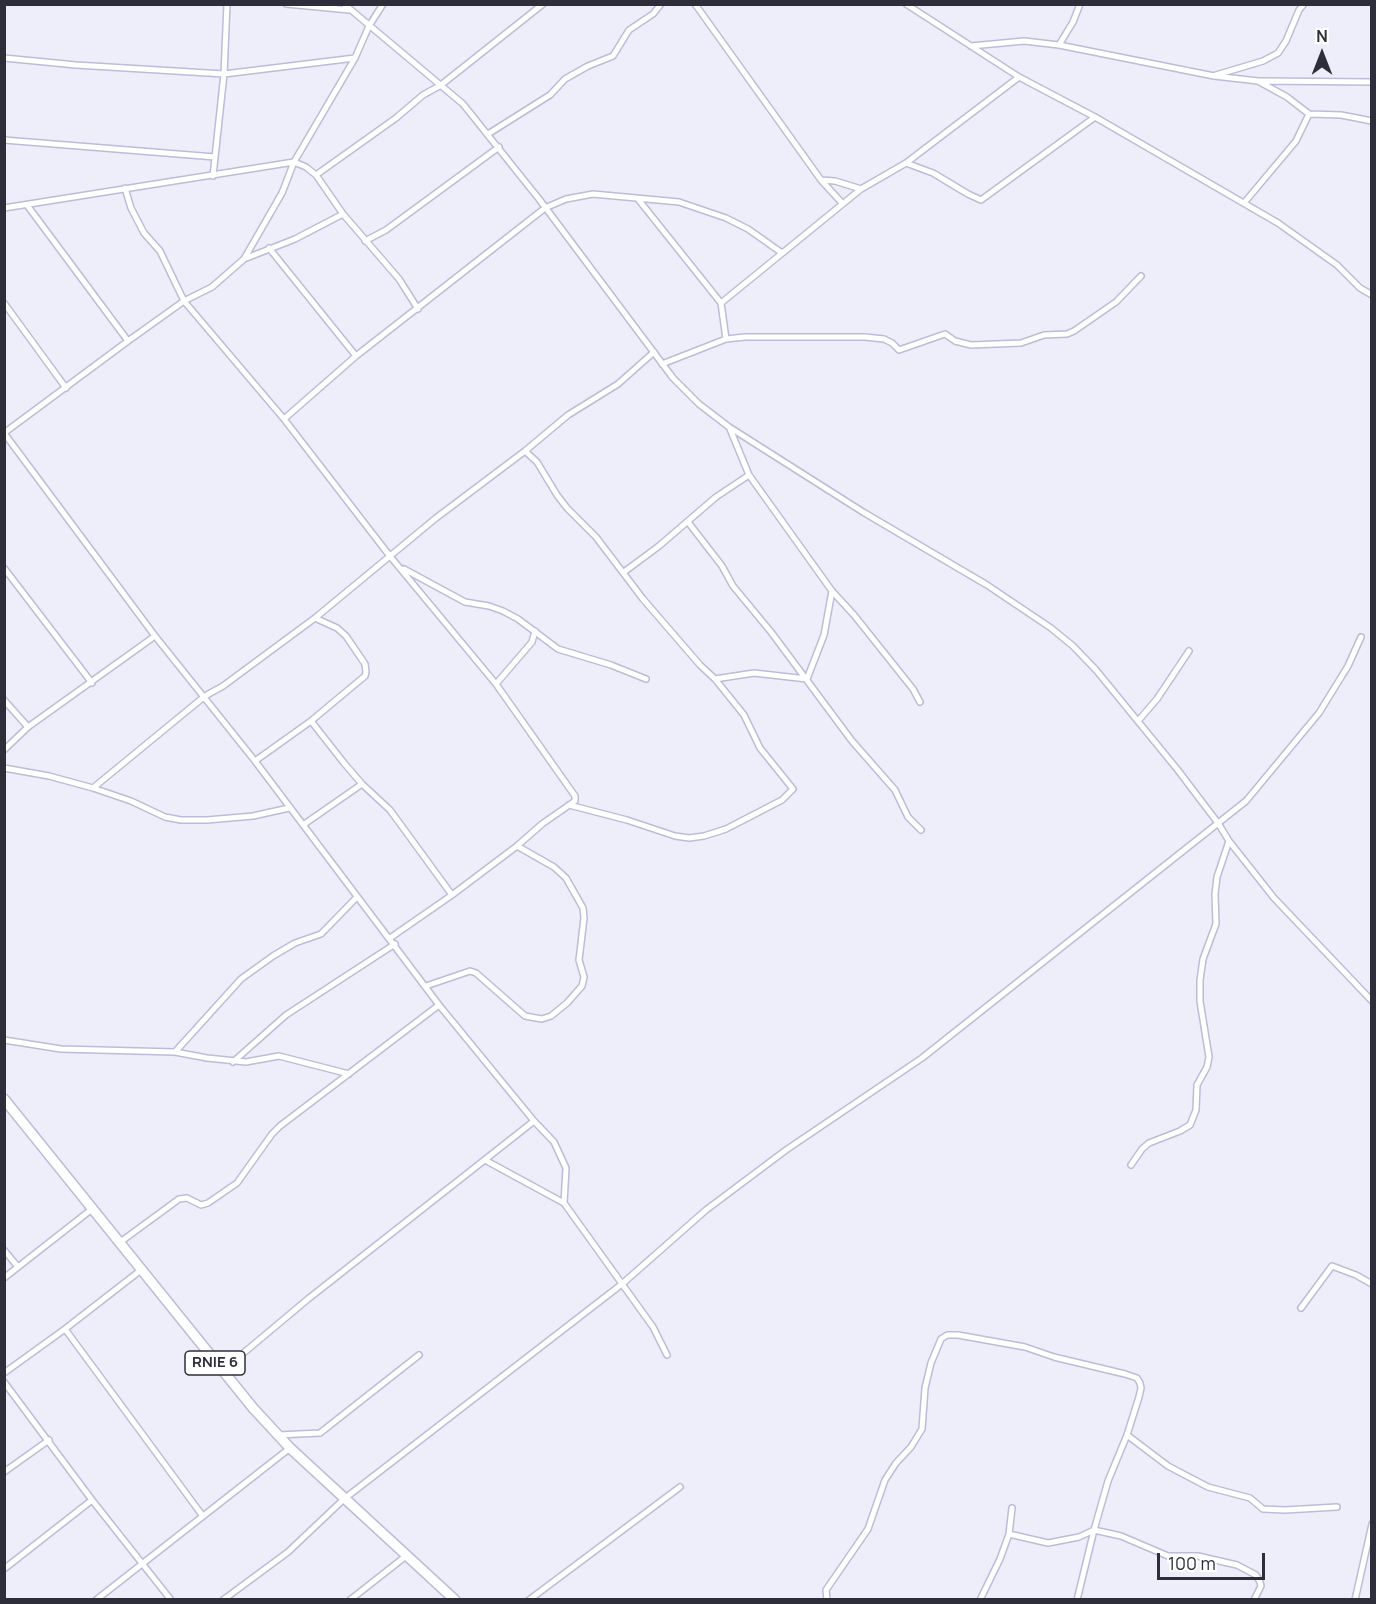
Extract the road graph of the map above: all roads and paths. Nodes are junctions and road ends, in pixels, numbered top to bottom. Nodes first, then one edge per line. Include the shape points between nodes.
1 (226, 4) edge
2 (286, 4) edge
3 (344, 4) edge
4 (383, 4) edge
5 (543, 4) edge
6 (661, 4) edge
7 (695, 4) edge
8 (906, 4) edge
9 (1080, 4) edge
10 (1304, 4) edge
11 (350, 10) junction
12 (369, 26) junction
13 (1059, 45) junction
14 (971, 46) junction
15 (4, 58) edge
16 (355, 58) junction
17 (224, 74) junction
18 (1215, 76) junction
19 (1019, 78) junction
20 (1258, 81) junction
21 (1371, 82) edge
22 (441, 85) junction
23 (1309, 114) junction
24 (1095, 117) junction
25 (1371, 121) edge
26 (488, 134) junction
27 (4, 140) edge
28 (499, 147) junction
29 (215, 157) junction
30 (294, 162) junction
31 (906, 163) junction
32 (316, 175) junction
33 (213, 176) junction
34 (821, 180) junction
35 (125, 188) junction
36 (861, 189) junction
37 (638, 199) junction
38 (842, 203) junction
39 (1244, 203) junction
40 (27, 205) junction
41 (545, 207) junction
42 (4, 208) edge
43 (343, 214) junction
44 (365, 241) junction
45 (269, 248) junction
46 (782, 253) junction
47 (244, 259) junction
48 (1141, 276) dead end
49 (1371, 295) edge
50 (184, 301) junction
51 (4, 303) edge
52 (721, 303) junction
53 (418, 309) junction
54 (726, 339) junction
55 (128, 341) junction
56 (654, 352) junction
57 (356, 356) junction
58 (662, 364) junction
59 (66, 388) junction
60 (284, 418) junction
61 (729, 428) junction
62 (4, 433) edge
63 (525, 451) junction
64 (749, 475) junction
65 (688, 522) junction
66 (389, 555) junction
67 (400, 567) junction
68 (4, 568) edge
69 (624, 572) junction
70 (832, 591) junction
71 (315, 618) junction
72 (535, 631) junction
73 (155, 636) junction
74 (1361, 637) dead end
75 (1189, 651) dead end
76 (646, 679) dead end
77 (715, 679) junction
78 (807, 679) junction
79 (92, 683) junction
80 (496, 684) junction
81 (205, 696) junction
82 (4, 700) edge
83 (920, 702) dead end
84 (311, 721) junction
85 (1138, 721) junction
86 (28, 727) junction
87 (4, 750) edge
88 (255, 761) junction
89 (4, 768) edge
90 (362, 784) junction
91 (93, 788) junction
92 (569, 805) junction
93 (289, 808) junction
94 (1218, 824) junction
95 (303, 825) junction
96 (921, 830) dead end
97 (1229, 841) junction
98 (517, 846) junction
99 (452, 895) junction
100 (357, 897) junction
101 (390, 939) junction
102 (395, 944) junction
103 (426, 986) junction
104 (1371, 1001) edge
105 (439, 1005) junction
106 (4, 1040) edge
107 (175, 1052) junction
108 (233, 1062) junction
109 (349, 1074) junction
110 (4, 1099) edge
111 (534, 1121) junction
112 (485, 1160) junction
113 (1131, 1165) dead end
114 (564, 1203) junction
115 (92, 1209) junction
116 (119, 1243) junction
117 (4, 1251) edge
118 (18, 1267) junction
119 (141, 1270) junction
120 (4, 1278) edge
121 (622, 1284) junction
122 (1371, 1284) edge
123 (1302, 1308) dead end
124 (65, 1329) junction
125 (419, 1355) dead end
126 (667, 1355) dead end
127 (222, 1371) junction
128 (4, 1373) edge
129 (4, 1382) edge
130 (278, 1435) junction
131 (1127, 1435) junction
132 (49, 1440) junction
133 (290, 1448) junction
134 (4, 1472) edge
135 (680, 1487) dead end
136 (344, 1499) junction
137 (92, 1500) junction
138 (1337, 1507) dead end
139 (1012, 1508) dead end
140 (202, 1515) junction
141 (1371, 1524) edge
142 (1094, 1530) junction
143 (1009, 1534) junction
144 (406, 1556) junction
145 (141, 1563) junction
146 (4, 1569) edge
147 (96, 1599) edge
148 (171, 1599) edge
149 (223, 1599) edge
150 (351, 1599) edge
151 (455, 1599) edge
152 (529, 1599) edge
153 (827, 1599) edge
154 (980, 1599) edge
155 (1077, 1599) edge
156 (1254, 1599) edge
157 (1355, 1599) edge
158 (1360, 1599) edge

1 - 17 street
2 - 11 street
3 - 11 street
4 - 12 street
5 - 22 street
6 - 26 street via 629,30 613,56 565,79 550,95
7 - 34 street
8 - 14 street
9 - 13 street
10 - 18 street via 1278,53
11 - 12 street
12 - 16 street
12 - 22 street
13 - 14 street via 1024,41
13 - 18 street
14 - 19 street
15 - 17 street
16 - 17 street
16 - 30 street
17 - 29 street
18 - 20 street
19 - 24 street
19 - 31 street
20 - 21 street
20 - 23 street
22 - 26 street
22 - 32 street
23 - 25 street
23 - 39 street via 1296,141
24 - 31 street via 984,199
24 - 39 street
26 - 28 street
27 - 29 street
28 - 41 street
28 - 44 street via 386,230
29 - 33 street
30 - 32 street
30 - 33 street
30 - 47 street via 282,193
31 - 36 street
32 - 43 street
33 - 35 street
34 - 36 street
34 - 38 street
35 - 40 street
35 - 50 street via 130,208 160,251
36 - 38 street
37 - 41 street via 593,194
37 - 46 street via 679,202 708,211 748,229
37 - 52 street
38 - 46 street
39 - 49 street via 1278,222
40 - 42 street
40 - 55 street
41 - 53 street
41 - 56 street
43 - 44 street
43 - 45 street
44 - 53 street via 399,279
45 - 47 street
45 - 57 street
46 - 52 street
47 - 50 street via 212,286
48 - 54 street via 1116,302 1074,331 1020,343 971,345 945,334 898,350 884,339 865,337
50 - 55 street
50 - 60 street
51 - 59 street
52 - 54 street
53 - 57 street
54 - 58 street
55 - 59 street
56 - 58 street
56 - 63 street via 618,384 568,415
57 - 60 street
58 - 61 street via 693,398
59 - 62 street
60 - 66 street
61 - 64 street
61 - 85 street via 1051,628 1096,670
62 - 73 street
63 - 66 street
63 - 69 street via 537,462 562,502
64 - 65 street
64 - 70 street
65 - 69 street
65 - 78 street
66 - 67 street
66 - 71 street
67 - 72 street via 465,602 503,610
67 - 80 street
68 - 79 street
69 - 77 street via 657,616
70 - 78 street via 824,635
70 - 83 street
71 - 81 street
71 - 84 street via 346,636 365,664 366,672
72 - 76 street via 558,649
72 - 80 street via 532,642
73 - 79 street
73 - 81 street
74 - 94 street via 1319,713 1246,801
75 - 85 street
77 - 78 street via 754,673
77 - 92 street via 744,715 760,748 794,789 782,800 726,829 689,838
78 - 96 street via 852,741 895,790 908,817
79 - 86 street
80 - 92 street via 575,795 575,801
81 - 88 street
81 - 91 street
82 - 86 street
84 - 88 street
84 - 90 street
85 - 94 street
86 - 87 street
88 - 93 street
89 - 91 street
90 - 95 street
90 - 99 street via 390,810
91 - 93 street via 181,820 253,816
92 - 98 street
93 - 95 street
94 - 97 street
94 - 121 street via 922,1058 786,1150 706,1210
95 - 100 street
97 - 104 street via 1274,898
97 - 113 street via 1217,878 1216,924 1200,980 1209,1057 1197,1085 1196,1110 1190,1125 1149,1143
98 - 99 street
98 - 103 street via 566,878 583,908 579,960 584,977 582,986 567,1003 542,1019 525,1016 470,970
99 - 101 street
100 - 101 street
100 - 107 street via 321,934 288,948 241,979
101 - 102 street
102 - 103 street
102 - 108 street via 286,1015
103 - 105 street
105 - 109 street
105 - 111 street
106 - 107 street via 61,1049
107 - 108 street
108 - 109 street via 279,1056
109 - 116 street via 272,1134 237,1183 201,1205 187,1198 179,1199
110 - 115 main road, RNIE 6
111 - 112 street
111 - 114 street via 554,1142 567,1168
112 - 114 street
112 - 127 street
114 - 121 street
115 - 116 main road, RNIE 6
115 - 118 street
116 - 119 main road, RNIE 6
117 - 118 street
118 - 120 street
119 - 124 street
119 - 127 main road, RNIE 6
121 - 126 street via 653,1327
121 - 136 street
122 - 123 street via 1332,1266
124 - 128 street
124 - 140 street
125 - 130 street via 320,1433
127 - 130 main road, RNIE 6
129 - 132 street
130 - 133 main road, RNIE 6
131 - 138 street via 1168,1466 1208,1487 1250,1498 1263,1509
131 - 142 street
131 - 153 street via 1141,1388 1137,1378 1025,1347 947,1335 941,1339 931,1363 922,1430 885,1480 868,1529 826,1590
132 - 134 street
132 - 137 street
133 - 136 main road, RNIE 6
133 - 140 street
135 - 152 street
136 - 144 main road, RNIE 6
136 - 149 street via 288,1552
137 - 145 street
137 - 146 street
139 - 143 street
140 - 145 street
141 - 157 street
142 - 143 street via 1048,1543
142 - 155 street
142 - 156 street via 1121,1536 1168,1556 1198,1556 1237,1565 1256,1575 1260,1582
143 - 154 street
144 - 150 street
144 - 151 main road, RNIE 6
145 - 147 street
145 - 148 street
157 - 158 street

